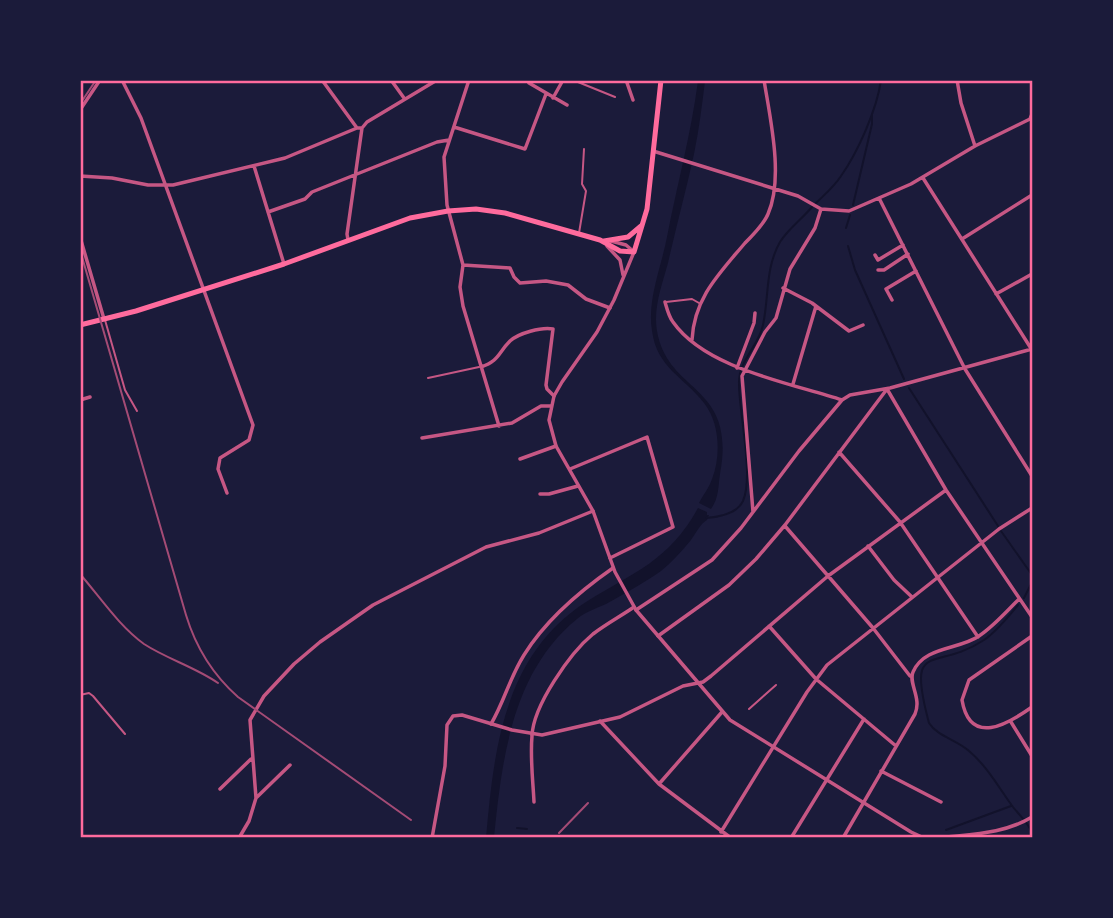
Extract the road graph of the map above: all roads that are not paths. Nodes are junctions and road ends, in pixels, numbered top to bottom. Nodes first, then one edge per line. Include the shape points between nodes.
1 (100, 80) edge
2 (122, 80) edge
3 (322, 80) edge
4 (391, 80) edge
5 (438, 80) edge
6 (469, 80) edge
7 (563, 80) edge
8 (573, 80) edge
9 (626, 80) edge
10 (661, 80) edge
11 (764, 80) edge
12 (957, 80) edge
13 (529, 83) dead end
14 (546, 94) junction
15 (615, 97) dead end
16 (553, 98) junction
17 (405, 99) junction
18 (633, 100) dead end
19 (567, 105) dead end
20 (80, 110) edge
21 (1032, 114) edge
22 (454, 127) junction
23 (359, 128) junction
24 (449, 140) junction
25 (975, 146) junction
26 (583, 149) dead end
27 (653, 151) junction
28 (254, 166) junction
29 (80, 176) edge
30 (354, 177) junction
31 (923, 178) junction
32 (167, 187) junction
33 (775, 190) junction
34 (1032, 195) edge
35 (879, 198) junction
36 (821, 209) junction
37 (448, 211) junction
38 (268, 212) junction
39 (645, 220) junction
40 (579, 234) junction
41 (80, 237) edge
42 (962, 239) junction
43 (600, 240) junction
44 (610, 241) junction
45 (349, 242) junction
46 (903, 245) junction
47 (634, 252) junction
48 (908, 254) junction
49 (875, 255) dead end
50 (285, 264) junction
51 (463, 265) junction
52 (878, 271) dead end
53 (916, 271) junction
54 (1032, 274) edge
55 (623, 280) junction
56 (783, 288) junction
57 (205, 289) junction
58 (996, 295) junction
59 (892, 300) dead end
60 (665, 302) joint
61 (699, 303) junction
62 (816, 306) junction
63 (610, 308) junction
64 (755, 313) dead end
65 (105, 320) junction
66 (863, 325) dead end
67 (80, 326) edge
68 (692, 340) junction
69 (1032, 349) edge
70 (481, 367) junction
71 (741, 369) junction
72 (965, 369) junction
73 (428, 378) dead end
74 (793, 384) junction
75 (887, 389) junction
76 (554, 396) junction
77 (90, 397) dead end
78 (80, 400) edge
79 (842, 400) junction
80 (551, 406) junction
81 (137, 411) dead end
82 (499, 425) junction
83 (422, 438) dead end
84 (556, 446) junction
85 (839, 453) junction
86 (520, 459) dead end
87 (570, 469) junction
88 (1032, 476) edge
89 (580, 485) junction
90 (946, 490) junction
91 (227, 494) dead end
92 (540, 494) dead end
93 (1032, 508) edge
94 (593, 511) junction
95 (753, 512) junction
96 (900, 522) junction
97 (785, 525) junction
98 (982, 542) junction
99 (868, 546) junction
100 (610, 558) junction
101 (613, 568) junction
102 (828, 576) junction
103 (937, 576) junction
104 (912, 597) junction
105 (1019, 599) junction
106 (635, 609) junction
107 (1032, 617) edge
108 (769, 626) junction
109 (873, 628) junction
110 (658, 636) junction
111 (1032, 636) edge
112 (978, 637) junction
113 (816, 678) junction
114 (911, 678) junction
115 (698, 683) junction
116 (776, 685) dead end
117 (80, 695) edge
118 (1032, 707) edge
119 (749, 709) dead end
120 (722, 712) junction
121 (740, 719) dead end
122 (864, 719) junction
123 (600, 721) junction
124 (1011, 722) junction
125 (491, 724) junction
126 (735, 724) junction
127 (125, 734) dead end
128 (531, 735) junction
129 (895, 746) junction
130 (773, 748) junction
131 (1032, 757) edge
132 (252, 758) junction
133 (290, 765) dead end
134 (881, 771) junction
135 (825, 780) junction
136 (659, 784) junction
137 (219, 789) dead end
138 (256, 798) junction
139 (534, 802) dead end
140 (941, 802) dead end
141 (863, 803) junction
142 (1028, 820) edge
143 (721, 832) junction
144 (921, 837) edge
145 (239, 838) edge
146 (432, 838) edge
147 (731, 838) edge
148 (791, 838) edge
149 (843, 838) edge
150 (939, 838) edge

1 - 20 street
2 - 32 street
3 - 23 street
4 - 17 street
5 - 17 street
6 - 22 street
7 - 16 street
8 - 15 lane
9 - 18 street
10 - 27 main road
11 - 33 street
12 - 25 street
13 - 14 street
14 - 16 street
14 - 22 street via 525,149
16 - 19 street
17 - 23 street
21 - 25 street
22 - 24 street
23 - 28 street
23 - 30 street
24 - 30 street
24 - 37 street via 444,157
25 - 31 street
26 - 40 lane via 586,191
27 - 33 street
27 - 39 main road
28 - 32 street
28 - 38 street
29 - 32 street
30 - 38 street
30 - 45 street
31 - 35 street
31 - 42 street
32 - 57 street
33 - 36 street
33 - 61 street via 765,220
34 - 42 street
35 - 36 street via 851,210
35 - 46 street
36 - 56 street
37 - 40 main road via 505,213
37 - 45 main road via 410,218
37 - 51 street
38 - 50 street
39 - 44 main road via 631,235
39 - 47 main road
40 - 43 main road
41 - 65 street
42 - 58 street
43 - 44 main road
43 - 47 main road via 620,251
43 - 55 street via 620,260
44 - 47 street
45 - 50 main road
46 - 48 street
46 - 49 street via 878,260
47 - 55 street
48 - 52 street
48 - 53 street
50 - 57 main road
51 - 63 street via 510,268 520,283 568,285 586,299
51 - 70 street via 463,306
53 - 59 street via 886,289
53 - 72 street
54 - 58 street
55 - 63 street
56 - 62 street
56 - 71 street via 776,318
57 - 65 main road
57 - 91 street via 253,425 249,440 220,458 218,469
58 - 69 street
60 - 61 lane via 692,299
60 - 68 street via 673,323
61 - 68 street
62 - 66 street via 849,331
62 - 74 street
63 - 76 street
64 - 71 street
65 - 67 main road
65 - 81 lane via 125,390
68 - 71 street
69 - 72 street
70 - 73 lane
70 - 76 street via 494,362 515,337 553,329 546,385
70 - 82 street
71 - 74 street
71 - 95 street
72 - 75 street
72 - 88 street
74 - 79 street
75 - 79 street
75 - 85 street
75 - 90 street
76 - 80 street
77 - 78 street
79 - 95 street
80 - 82 street
80 - 84 street via 548,420
82 - 83 street
84 - 86 street
84 - 87 street
85 - 96 street
85 - 97 street
87 - 89 street
87 - 100 street via 647,437 673,527
89 - 92 street
89 - 94 street
90 - 96 street
90 - 98 street
93 - 98 street
94 - 100 street
94 - 132 street via 486,547 373,605 328,636 259,702 250,725
95 - 106 street via 712,560
96 - 99 street
96 - 103 street
97 - 102 street
97 - 110 street via 741,575
98 - 103 street
98 - 105 street
99 - 102 street
99 - 104 street
100 - 101 street
101 - 106 street
101 - 125 street via 579,594 530,646
102 - 108 street
102 - 109 street
103 - 104 street
103 - 112 street
104 - 109 street
105 - 107 street
105 - 112 street
106 - 110 street
106 - 128 street via 593,634 577,651 548,692
108 - 113 street
108 - 115 street
109 - 113 street
109 - 114 street
110 - 115 street
111 - 124 street via 970,680 963,691 963,709 975,723 993,728
112 - 114 street via 929,655
113 - 122 street
113 - 130 street
114 - 129 street via 918,707
115 - 120 street
115 - 123 street via 628,714
116 - 119 lane
117 - 127 lane via 93,696
118 - 124 street
120 - 126 street
120 - 136 street
121 - 126 lane
122 - 129 street
122 - 135 street
123 - 128 street
123 - 136 street
124 - 131 street
125 - 128 street
125 - 146 street via 457,715 450,718
126 - 130 street
128 - 139 street
129 - 134 street
130 - 135 street
130 - 143 street
132 - 137 street
132 - 138 street
133 - 138 street
134 - 140 street
134 - 141 street
135 - 141 street
135 - 148 street
136 - 143 street
138 - 145 street
141 - 144 street
141 - 149 street
142 - 150 street via 992,832
143 - 147 street

